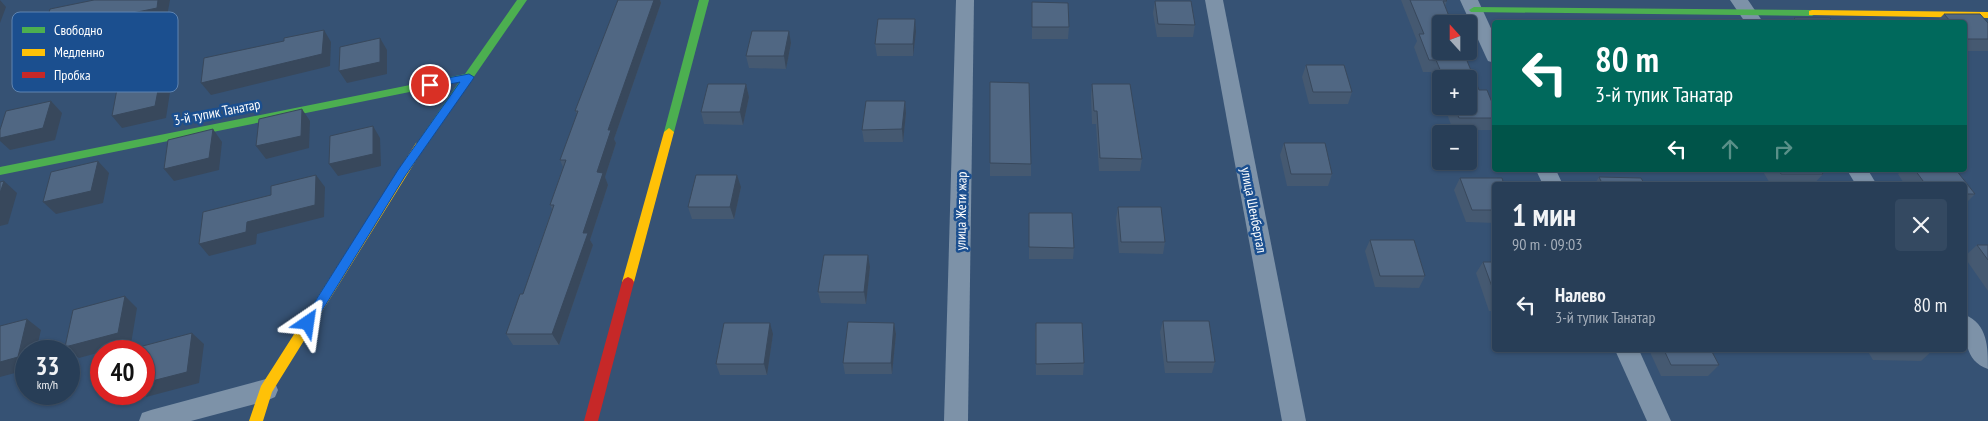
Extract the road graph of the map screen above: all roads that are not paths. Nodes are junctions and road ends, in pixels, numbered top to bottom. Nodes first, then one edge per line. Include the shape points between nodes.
1 (522, 0) edge
2 (704, 0) edge
3 (965, 0) edge
4 (1214, 0) edge
5 (1472, 5) edge
6 (1747, 12) edge
7 (1988, 15) edge
8 (1492, 50) edge
9 (469, 77) junction
10 (0, 172) edge
11 (1967, 329) edge
12 (1628, 352) edge
13 (1988, 358) edge
14 (266, 390) junction
15 (151, 421) edge
16 (256, 421) edge
17 (591, 421) edge
18 (956, 421) edge
19 (1294, 421) edge
20 (1659, 421) edge

1 - 9 street
2 - 17 street
3 - 18 street, улица Жети жар
4 - 19 street, улица Шенбертал
5 - 6 street
5 - 8 street
6 - 7 street
9 - 10 street, 3-й тупик Танатар
9 - 14 street via 402,173
11 - 13 street
12 - 20 street
14 - 15 street
14 - 16 street

